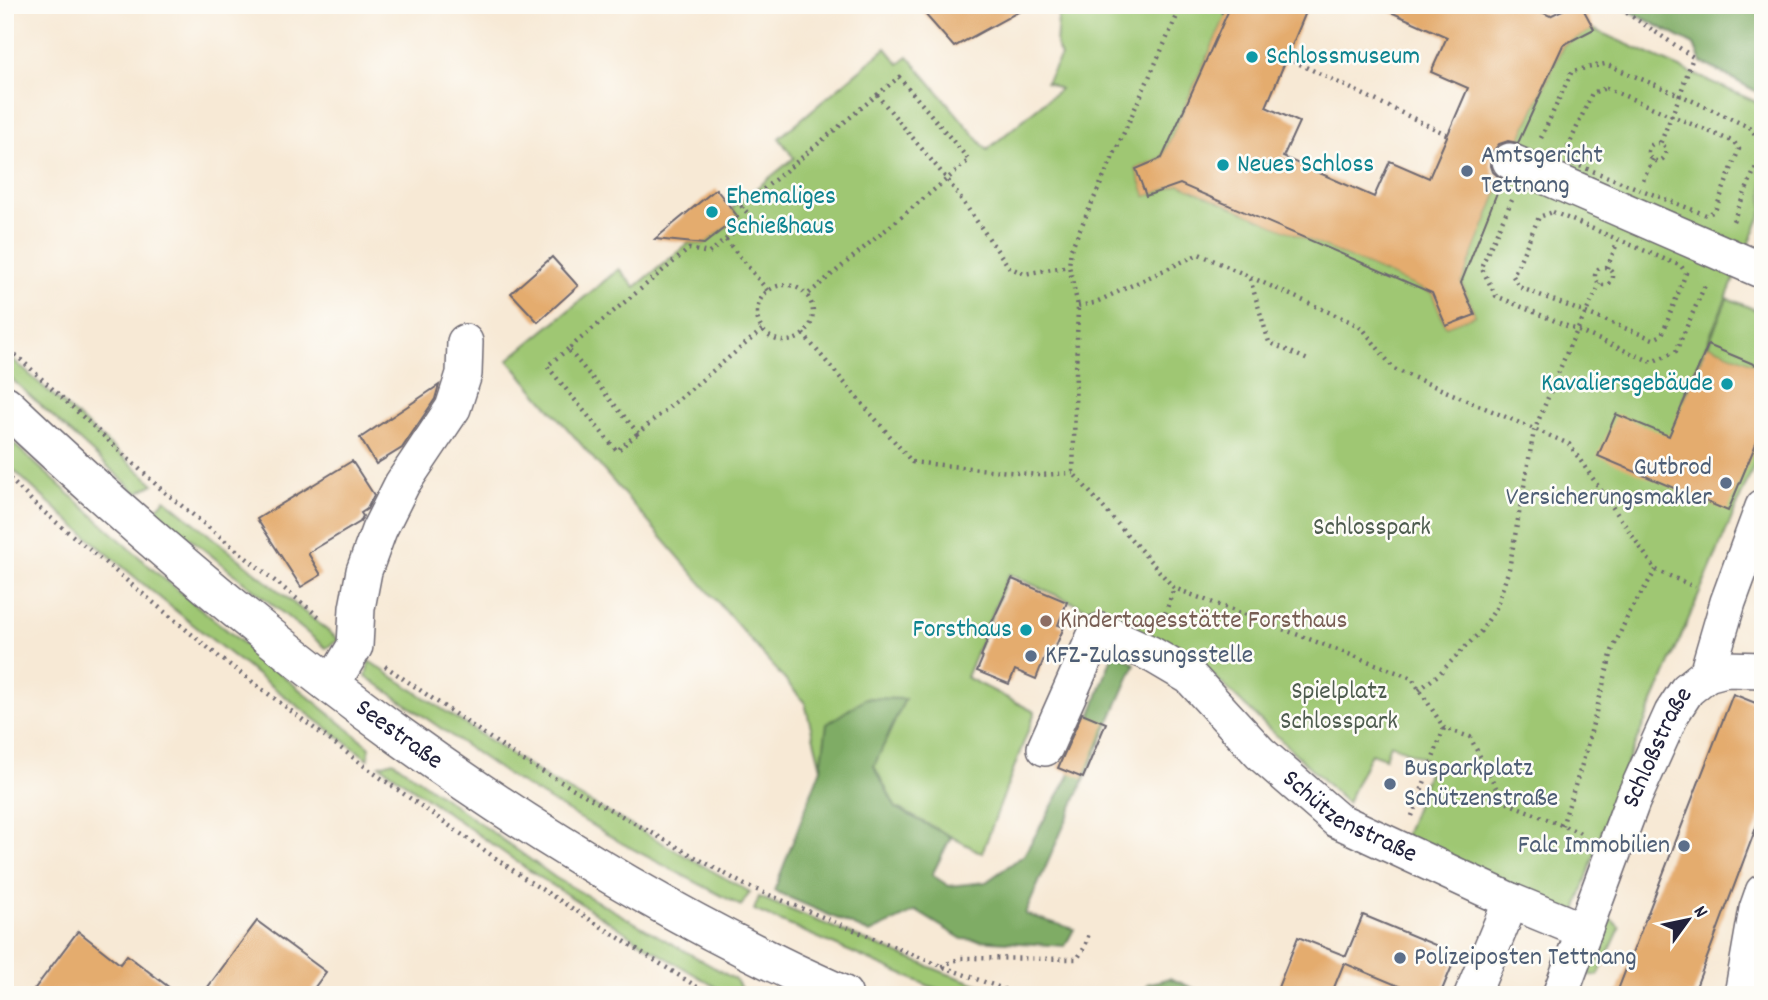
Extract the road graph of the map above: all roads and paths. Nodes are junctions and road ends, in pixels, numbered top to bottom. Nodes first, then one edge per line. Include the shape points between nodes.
1 (1182, 5) edge
2 (1202, 5) edge
3 (1615, 5) edge
4 (1227, 13) dead end
5 (1287, 58) dead end
6 (877, 95) junction
7 (1679, 95) junction
8 (1672, 116) junction
9 (1448, 135) dead end
10 (1660, 144) dead end
11 (1763, 149) edge
12 (1510, 161) dead end
13 (947, 179) junction
14 (726, 240) junction
15 (1720, 252) junction
16 (1069, 266) junction
17 (1763, 271) edge
18 (1249, 278) junction
19 (1600, 284) dead end
20 (768, 291) junction
21 (807, 295) junction
22 (1077, 306) junction
23 (1586, 314) junction
24 (762, 330) junction
25 (803, 334) junction
26 (465, 342) dead end
27 (5, 345) edge
28 (568, 349) junction
29 (1308, 360) dead end
30 (5, 405) edge
31 (1534, 431) junction
32 (638, 433) junction
33 (1073, 473) junction
34 (1763, 508) edge
35 (1656, 570) junction
36 (1728, 602) junction
37 (355, 646) junction
38 (1763, 670) edge
39 (1707, 674) junction
40 (332, 684) junction
41 (1419, 690) junction
42 (1444, 728) junction
43 (1045, 748) dead end
44 (1562, 826) junction
45 (1616, 847) junction
46 (1399, 850) junction
47 (1763, 892) edge
48 (1511, 901) junction
49 (1584, 931) junction
50 (1089, 933) dead end
51 (941, 966) junction
52 (843, 995) edge
53 (1020, 995) edge
54 (1472, 995) edge
55 (1560, 995) edge
56 (1742, 995) edge

1 - 16 path via 1070,249
2 - 4 path
3 - 7 path via 1693,57
5 - 9 path
6 - 13 path
6 - 13 path via 899,76 969,160
6 - 14 path via 742,207 752,218
7 - 8 path
7 - 11 path via 1751,128
8 - 8 path via 1734,142 1739,149 1715,211 1706,215 1572,163 1566,152 1592,93 1606,88
8 - 10 path
11 - 15 path
12 - 15 street
13 - 16 path via 1009,267 1024,274
13 - 21 path
14 - 20 path
14 - 28 path via 709,253 690,249
15 - 17 street
16 - 22 path
18 - 22 path via 1199,254 1094,303
18 - 29 path via 1269,342
18 - 31 path via 1363,329 1394,369
19 - 23 path
20 - 21 path via 785,285
20 - 24 path via 759,302
21 - 25 path via 812,319
22 - 33 path
23 - 23 path via 1519,287 1513,276 1539,217 1553,212 1681,266 1686,273 1662,335 1653,339
23 - 31 path
24 - 25 path via 779,341
24 - 32 path
25 - 33 path via 912,462 1038,475
26 - 37 street via 464,374 453,408 402,484 364,571
27 - 37 path via 161,489
28 - 32 path
28 - 32 path via 547,366 617,451
30 - 40 main road, Seestraße via 133,523
31 - 35 path via 1569,444
31 - 41 path via 1509,569 1496,608 1481,631
33 - 41 path via 1174,588 1412,678
34 - 36 street, Schloßstraße
35 - 36 path
35 - 44 path via 1612,652
36 - 39 street, Schloßstraße
37 - 40 street
37 - 51 path via 522,760 745,886
38 - 39 street via 1726,669
39 - 45 street, Schloßstraße via 1687,690 1672,713
40 - 52 main road, Seestraße via 480,791 627,885 726,940
41 - 42 path
42 - 44 path via 1470,737 1503,801
42 - 46 path
43 - 46 street, Schützenstraße via 1096,633 1101,631 1190,677 1260,753 1337,820
44 - 45 path
45 - 49 street, Schloßstraße
46 - 48 street, Schützenstraße
47 - 56 street
48 - 49 street, Schützenstraße
48 - 54 street
49 - 55 street, Schloßstraße
50 - 51 path via 1077,959 961,958
51 - 53 path

